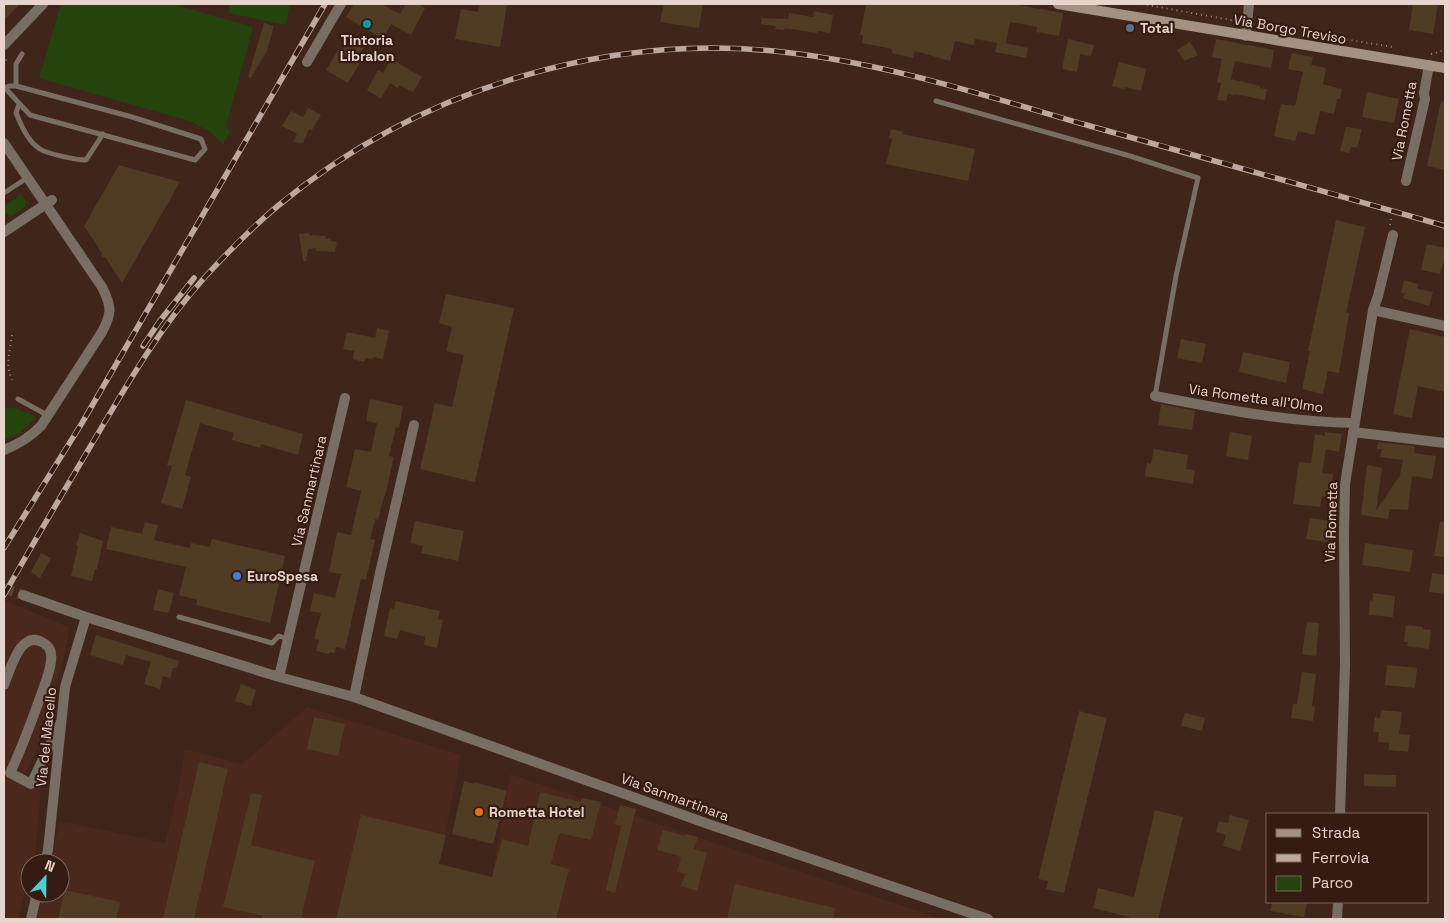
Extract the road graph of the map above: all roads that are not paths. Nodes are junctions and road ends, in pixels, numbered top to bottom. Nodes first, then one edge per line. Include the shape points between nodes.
1 (43, 4) edge
2 (341, 4) edge
3 (1058, 4) edge
4 (1249, 4) edge
5 (1246, 36) junction
6 (4, 45) edge
7 (22, 54) dead end
8 (307, 62) dead end
9 (1429, 65) junction
10 (1445, 68) edge
11 (16, 86) junction
12 (4, 88) edge
13 (936, 101) dead end
14 (19, 104) junction
15 (103, 134) junction
16 (4, 143) edge
17 (27, 178) junction
18 (1406, 181) dead end
19 (4, 193) edge
20 (49, 202) junction
21 (4, 232) edge
22 (1393, 235) dead end
23 (1373, 310) junction
24 (1445, 326) edge
25 (1155, 396) joint
26 (345, 398) dead end
27 (18, 399) dead end
28 (47, 415) junction
29 (414, 425) dead end
30 (1354, 427) junction
31 (1445, 443) edge
32 (4, 450) edge
33 (23, 595) tunnel mouth
34 (86, 617) junction
35 (179, 617) dead end
36 (288, 639) junction
37 (279, 677) junction
38 (4, 684) edge
39 (354, 697) junction
40 (61, 722) junction
41 (1340, 813) edge
42 (47, 853) edge
43 (35, 903) edge
44 (1338, 903) edge
45 (31, 919) edge
46 (988, 919) edge
47 (1337, 919) edge

1 - 6 street
2 - 8 street
3 - 5 street, Via Borgo Treviso
4 - 5 street
5 - 9 street, Via Borgo Treviso
7 - 11 lane via 16,64
9 - 10 street, Via Borgo Treviso
9 - 18 street, Via Rometta via 1425,99
11 - 12 lane
11 - 15 lane via 168,127 201,139 205,149 195,160
12 - 14 lane
13 - 25 lane via 1198,178 1176,276
14 - 15 lane via 30,115
14 - 15 lane via 16,113 25,133 40,149 86,160
16 - 17 street
17 - 19 lane
17 - 20 street
20 - 21 street
20 - 28 street via 102,287 111,309 102,332
22 - 23 street, Via Rometta
23 - 24 street
23 - 30 street, Via Rometta
25 - 30 street, Via Rometta all'Olmo via 1228,411
26 - 36 street, Via Sanmartinara
27 - 28 lane
28 - 32 street via 32,435
29 - 39 street
30 - 31 street, Via Rometta all'Olmo
30 - 41 street, Via Rometta via 1345,484 1345,665
33 - 34 street, Via Sanmartinara
34 - 37 street, Via Sanmartinara
34 - 40 street, Via del Macello via 65,687
35 - 36 lane via 272,643 279,636
36 - 37 street, Via Sanmartinara
37 - 39 street, Via Sanmartinara
38 - 40 street via 27,640 34,639 47,645 51,651 51,666 10,773 29,784 32,782
39 - 46 street, Via Sanmartinara via 711,825
40 - 42 street, Via del Macello
43 - 45 street
44 - 47 street

